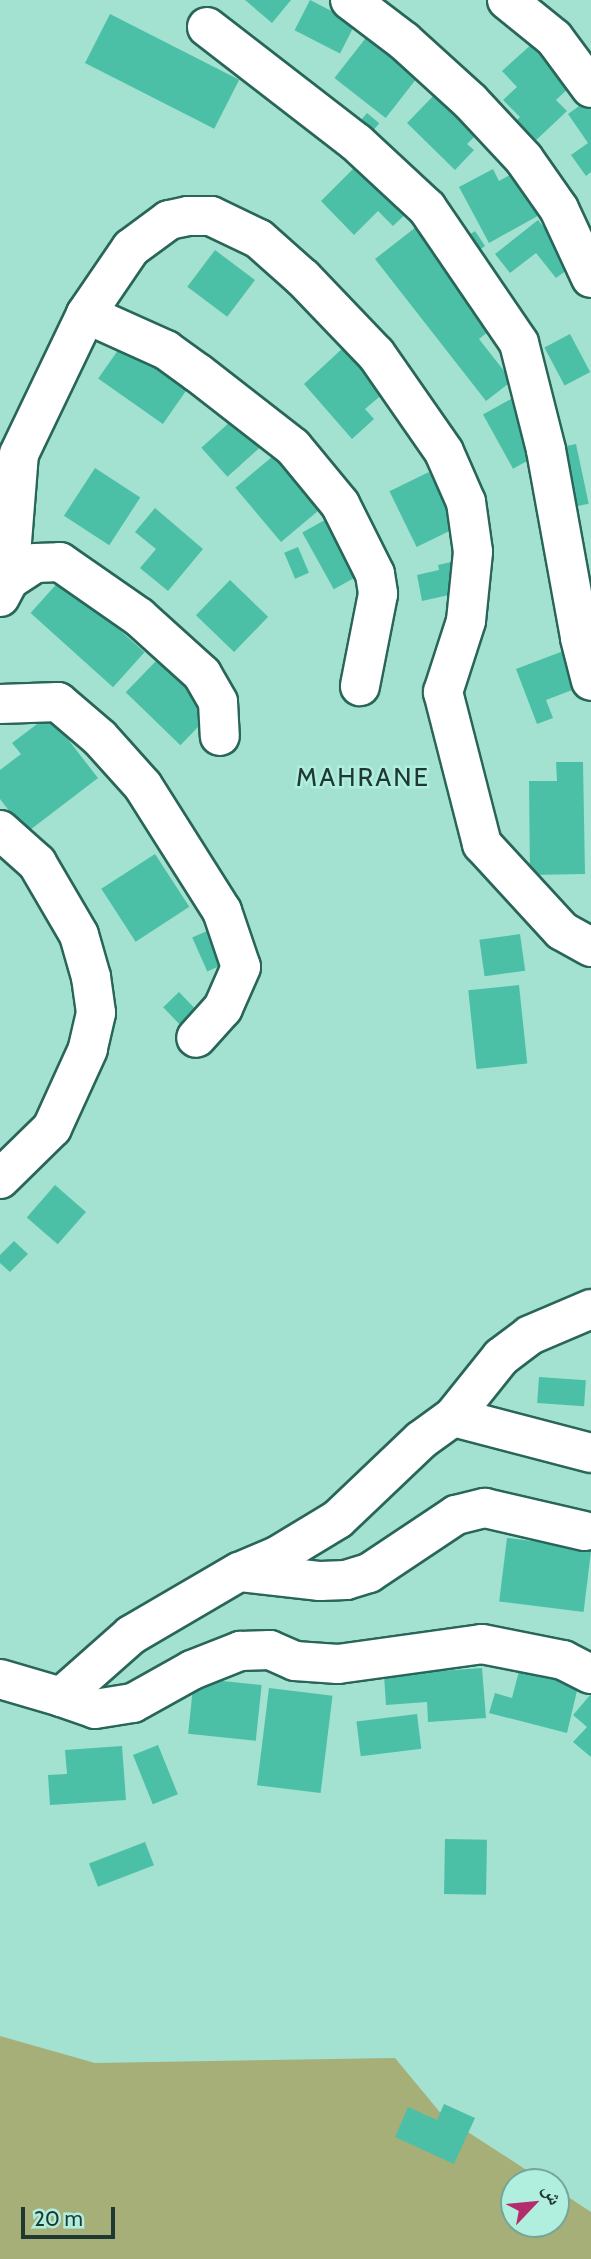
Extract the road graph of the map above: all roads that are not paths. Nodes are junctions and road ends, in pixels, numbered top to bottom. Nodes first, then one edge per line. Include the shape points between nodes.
1 (350, 0) edge
2 (507, 0) edge
3 (207, 27) dead end
4 (591, 88) edge
5 (591, 278) edge
6 (86, 314) junction
7 (4, 589) edge
8 (591, 681) edge
9 (360, 686) dead end
10 (0, 704) edge
11 (220, 736) dead end
12 (0, 830) edge
13 (591, 947) edge
14 (196, 1038) dead end
15 (0, 1179) edge
16 (591, 1309) edge
17 (453, 1417) junction
18 (591, 1453) edge
19 (584, 1531) dead end
20 (239, 1572) junction
21 (591, 1674) edge
22 (0, 1679) edge
23 (61, 1697) junction

1 - 5 street via 470,101 524,159 559,209
2 - 4 street via 554,38
3 - 8 street via 356,142 427,208 519,343 546,450
6 - 7 street via 19,453
6 - 9 street via 166,350 198,373 293,447 340,504 375,574 377,594
6 - 13 street via 142,237 169,220 211,216 258,239 376,354 444,453 466,502 474,552 466,621 443,692 482,844 562,932
7 - 11 street via 35,563 60,562 139,617 202,674 218,702
10 - 14 street via 58,702 100,738 143,786 222,911 241,967 223,1008
12 - 15 street via 37,863 79,935 96,1013 89,1049 52,1128
16 - 17 street via 530,1335 501,1357
17 - 18 street
17 - 20 street via 421,1440 338,1519 277,1556
19 - 20 street via 485,1508 456,1515 369,1573 346,1580
20 - 23 street via 131,1635
21 - 23 street via 563,1660 482,1644 338,1664 295,1661 270,1650 240,1651 192,1670 133,1703 95,1709
22 - 23 street

